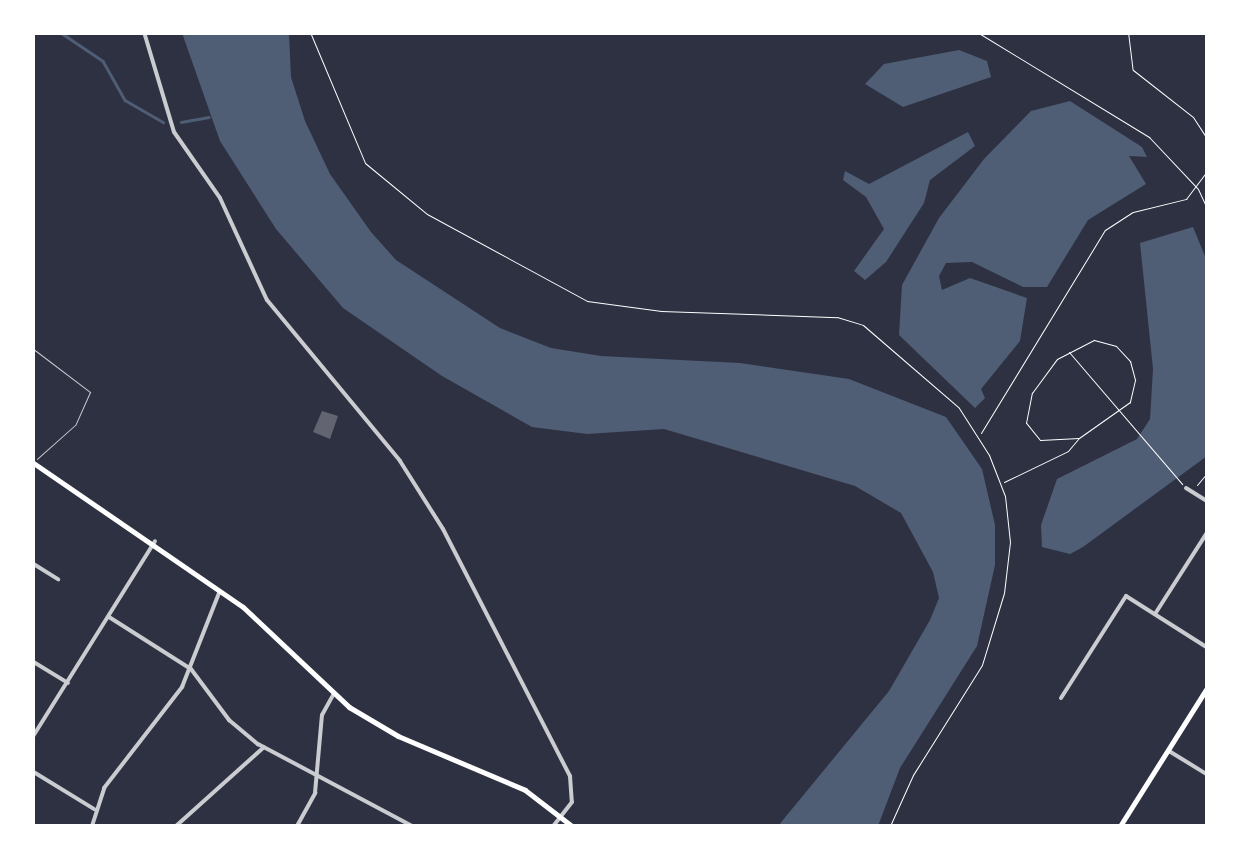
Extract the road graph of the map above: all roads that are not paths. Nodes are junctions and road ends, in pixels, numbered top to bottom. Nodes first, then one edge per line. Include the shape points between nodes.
1 (144, 32) edge
2 (32, 348) edge
3 (33, 464) edge
4 (1184, 486) road end
5 (1208, 502) edge
6 (1208, 531) edge
7 (155, 541) junction
8 (32, 563) edge
9 (58, 579) dead end
10 (221, 590) junction
11 (1155, 614) junction
12 (109, 617) junction
13 (1208, 648) edge
14 (32, 661) edge
15 (192, 670) junction
16 (68, 683) junction
17 (1208, 686) edge
18 (333, 695) junction
19 (1061, 698) dead end
20 (32, 738) edge
21 (264, 748) junction
22 (1168, 750) junction
23 (32, 771) edge
24 (1208, 775) edge
25 (318, 780) junction
26 (94, 809) junction
27 (562, 815) junction
28 (92, 826) edge
29 (176, 826) edge
30 (297, 826) edge
31 (412, 826) edge
32 (553, 826) edge
33 (572, 826) edge
34 (1120, 826) edge

1 - 27 street via 174,132 220,198 267,300 400,462 443,528 570,776 574,794
2 - 3 lane via 90,392 74,425
3 - 7 main road
4 - 5 street
6 - 11 street
7 - 10 main road
7 - 12 street
8 - 9 street
10 - 15 street
10 - 18 main road
11 - 13 street
11 - 19 street via 1126,596
12 - 15 street
12 - 16 street
14 - 16 street
15 - 21 street via 228,720
15 - 26 street
16 - 20 street
17 - 22 main road
18 - 25 street via 322,715
18 - 27 main road via 398,736 525,790
21 - 25 street
21 - 29 street
22 - 24 street
22 - 34 main road
23 - 26 street
25 - 30 street
25 - 31 street via 377,803
26 - 28 street
27 - 32 street
27 - 33 main road

